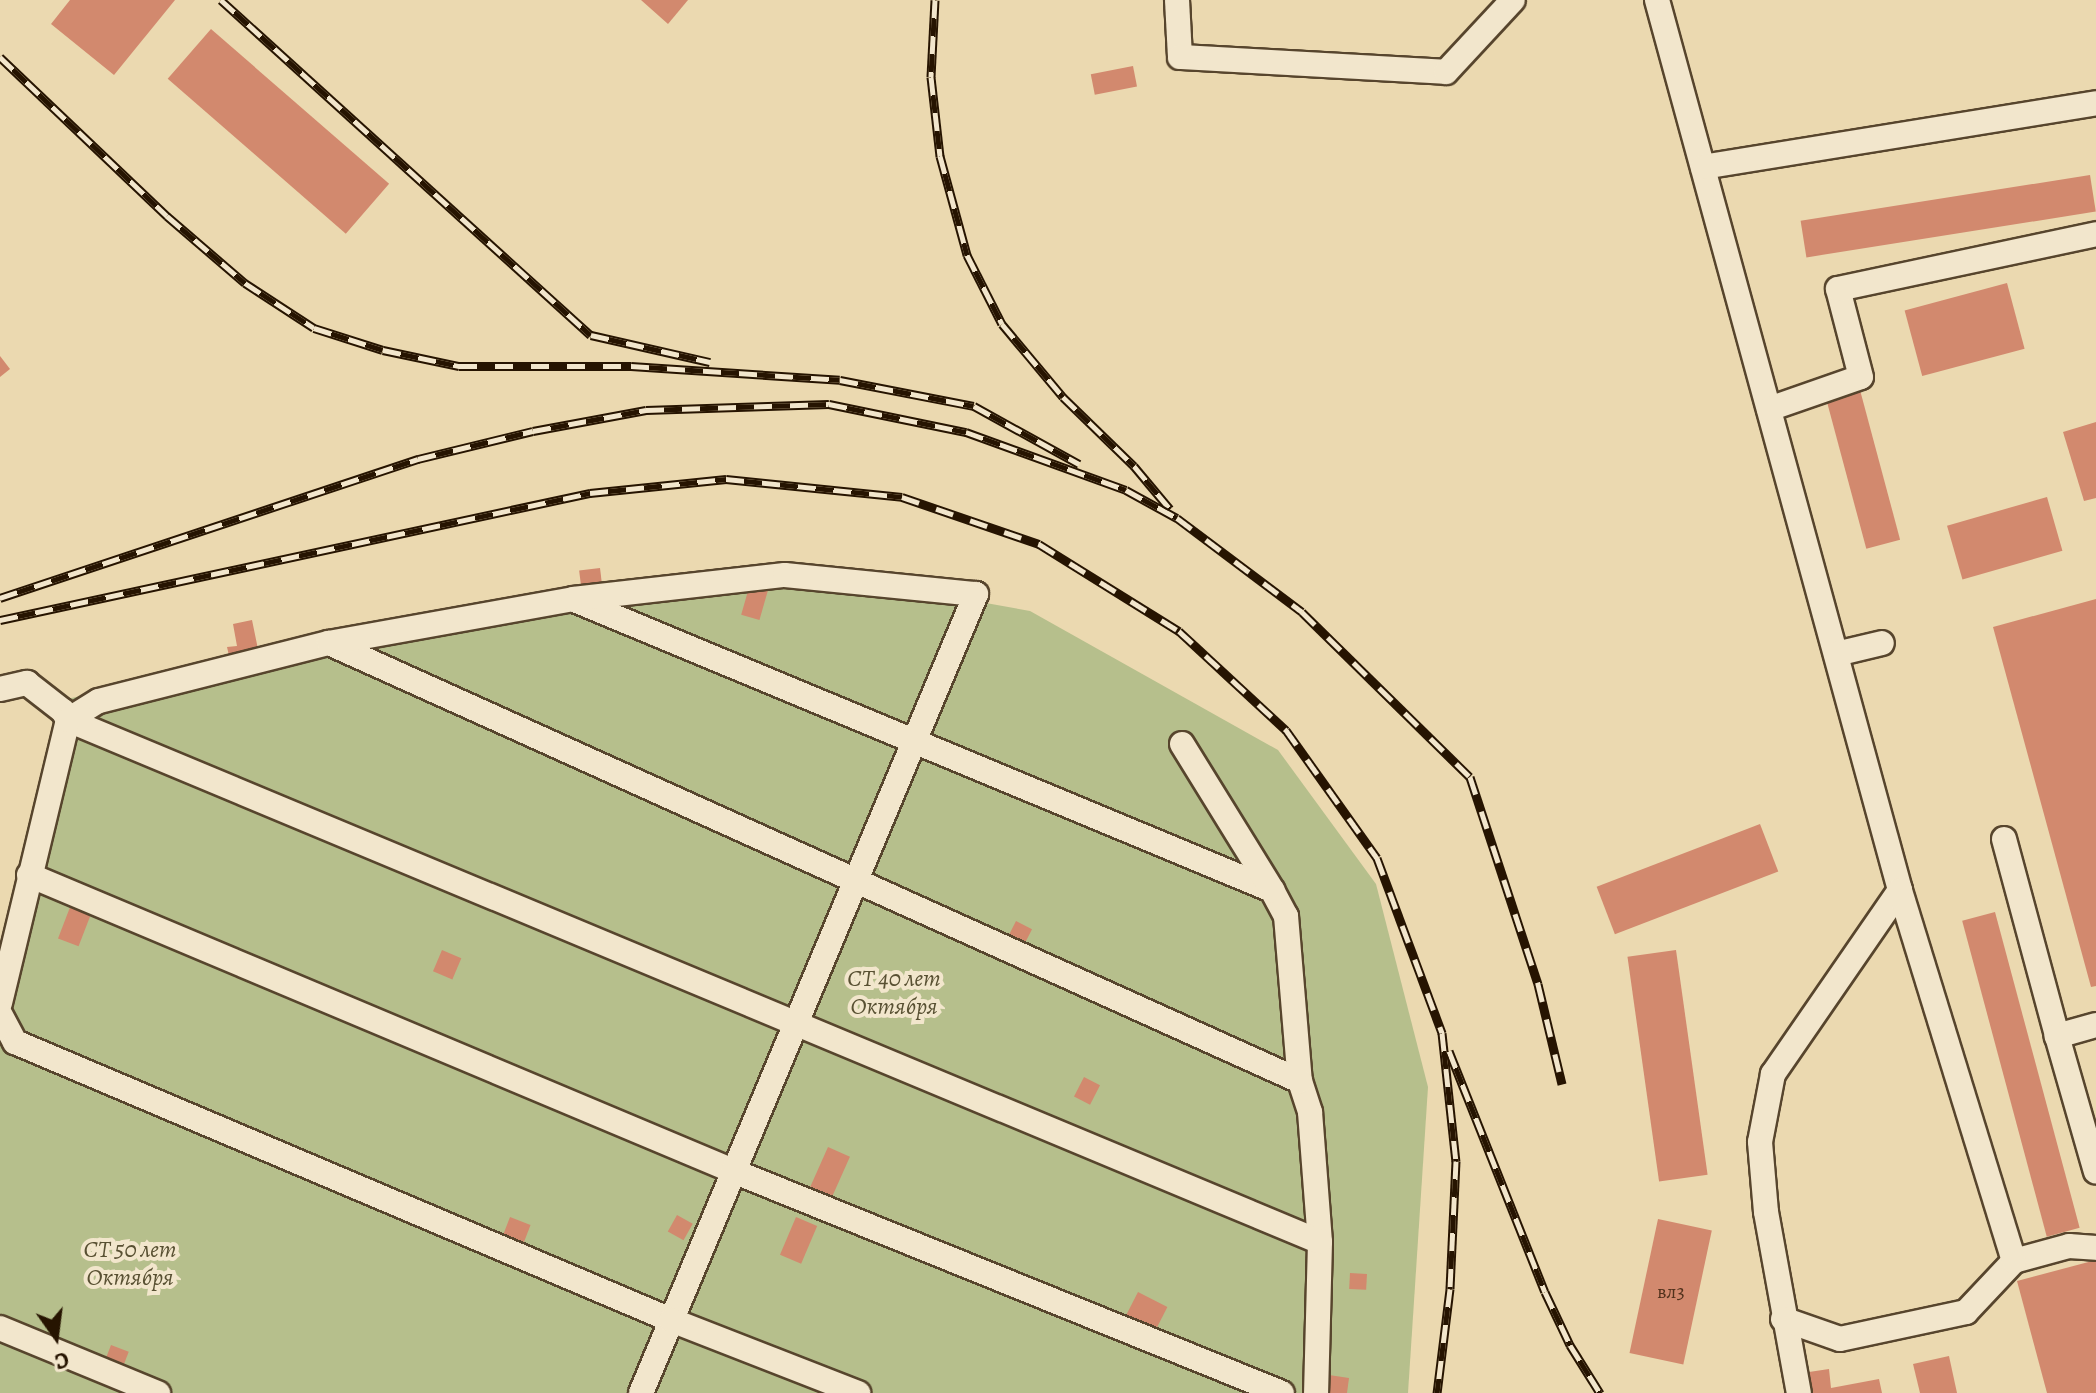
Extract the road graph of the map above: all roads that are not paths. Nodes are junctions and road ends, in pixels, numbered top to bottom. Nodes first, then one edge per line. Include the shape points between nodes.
1 (1177, 0) edge
2 (1513, 0) edge
3 (1657, 0) edge
4 (2094, 112) edge
5 (1703, 167) junction
6 (2096, 234) edge
7 (1769, 409) junction
8 (573, 599) junction
9 (329, 643) junction
10 (1882, 643) dead end
11 (1836, 654) junction
12 (0, 689) edge
13 (68, 720) junction
14 (913, 741) junction
15 (1182, 744) dead end
16 (2004, 839) dead end
17 (29, 875) junction
18 (854, 882) junction
19 (1272, 890) junction
20 (1900, 890) junction
21 (0, 1003) edge
22 (0, 1014) edge
23 (793, 1024) junction
24 (2096, 1025) edge
25 (2057, 1036) junction
26 (1300, 1081) junction
27 (733, 1171) junction
28 (2096, 1172) edge
29 (1320, 1242) junction
30 (2096, 1248) edge
31 (2014, 1261) junction
32 (1783, 1319) junction
33 (671, 1320) junction
34 (0, 1328) edge
35 (158, 1393) edge
36 (641, 1393) edge
37 (858, 1393) edge
38 (1282, 1393) edge
39 (1316, 1393) edge
40 (1799, 1393) edge

1 - 2 street via 1180,57 1446,72
3 - 5 street
4 - 5 street
5 - 7 street
6 - 7 street via 1838,289 1861,377
7 - 11 street
8 - 9 street
8 - 14 street
8 - 14 street via 785,575 976,594
9 - 13 street via 99,701
9 - 18 street
10 - 11 street
11 - 20 street
12 - 13 street via 27,683
13 - 17 street
13 - 23 street
14 - 18 street
14 - 19 street
15 - 19 street
16 - 25 street
17 - 21 street
17 - 27 street
18 - 23 street
18 - 26 street
19 - 26 street via 1286,916
20 - 31 street
20 - 32 street via 1773,1074 1760,1142
22 - 33 street via 15,1042
23 - 27 street
23 - 29 street
24 - 25 street
25 - 28 street
26 - 29 street via 1310,1112
27 - 33 street
27 - 38 street
29 - 39 street
30 - 31 street via 2069,1246
31 - 32 street via 1966,1312 1840,1339
32 - 40 street
33 - 36 street
33 - 37 street
34 - 35 street

